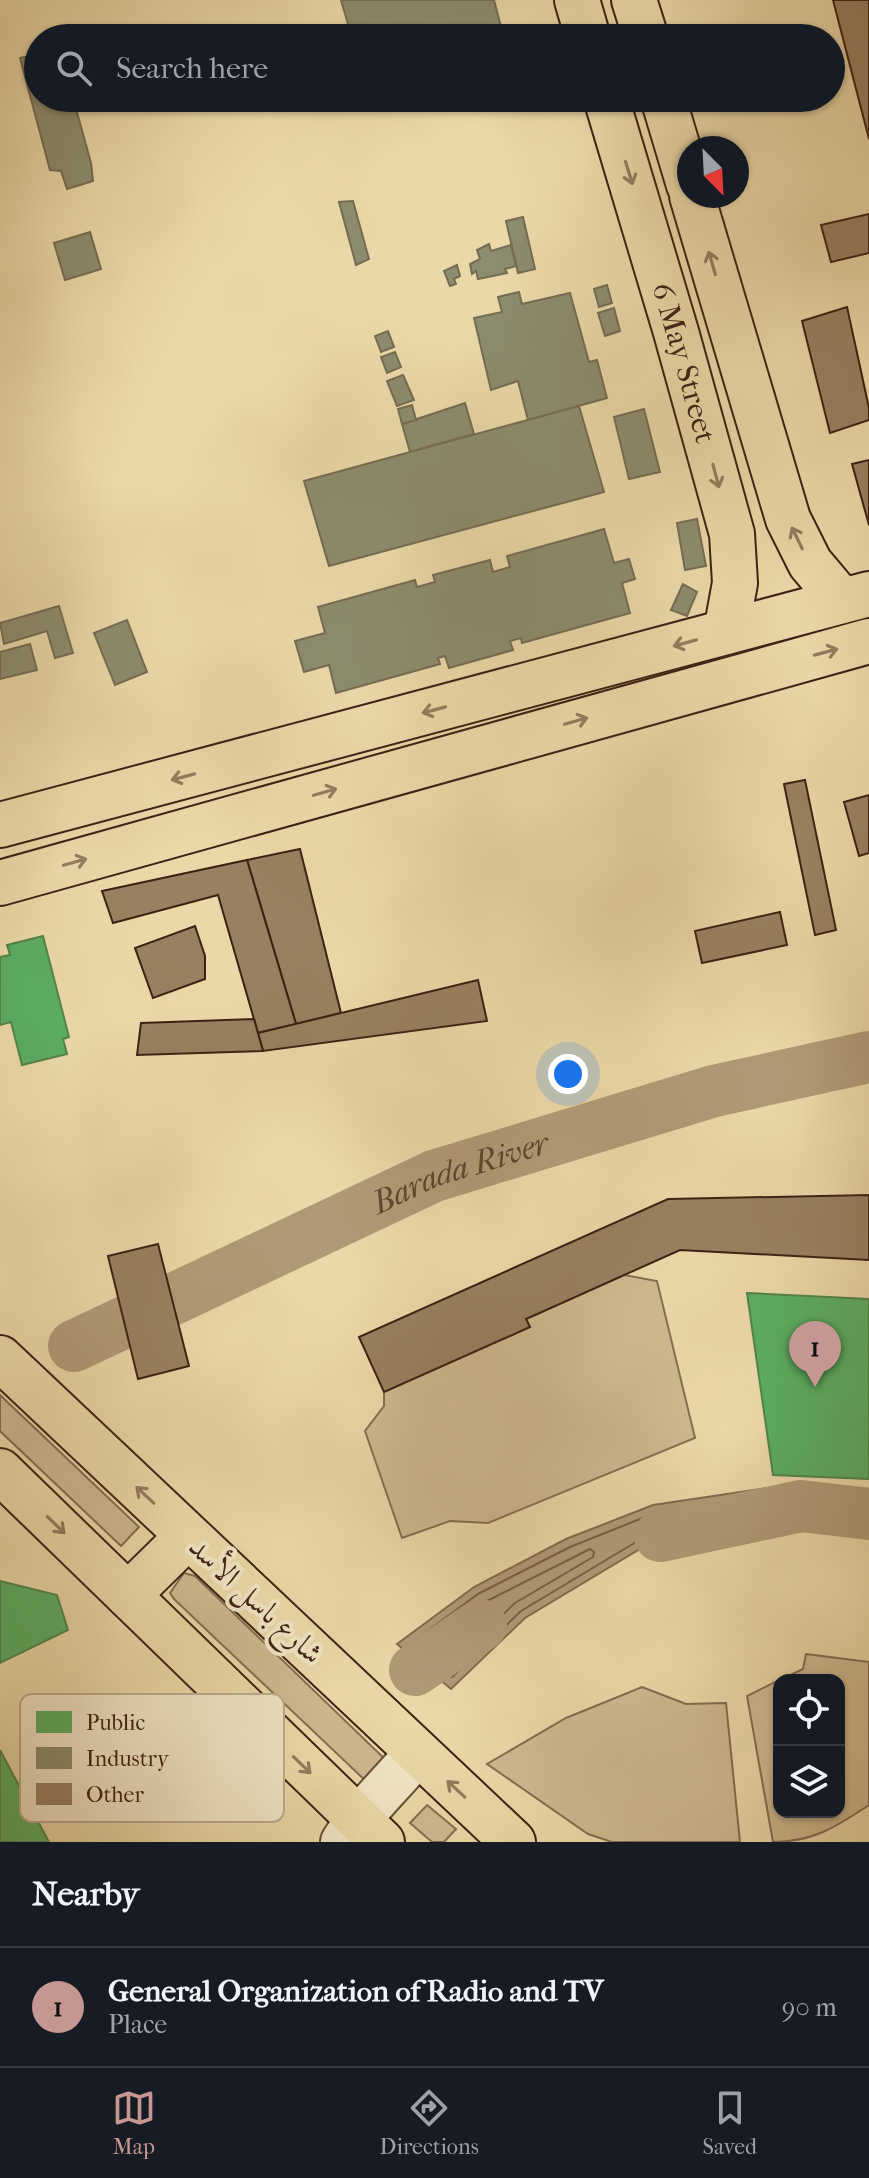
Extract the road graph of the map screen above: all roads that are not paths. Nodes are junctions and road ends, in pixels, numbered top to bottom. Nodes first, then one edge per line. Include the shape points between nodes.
1 (634, 0) edge
2 (642, 24) edge
3 (610, 112) edge
4 (667, 112) edge
5 (677, 145) edge
6 (696, 208) edge
7 (728, 316) junction
8 (676, 332) junction
9 (855, 598) edge
10 (726, 632) junction
11 (869, 641) edge
12 (0, 825) edge
13 (0, 883) edge
14 (0, 1358) edge
15 (0, 1471) edge
16 (188, 1536) junction
17 (128, 1595) junction
18 (225, 1694) edge
19 (418, 1753) junction
20 (284, 1755) edge
21 (361, 1834) edge
22 (513, 1842) edge

1 - 2 main road
3 -> 8 main road, 6 May Street
4 - 5 main road
7 -> 6 main road, 6 May Street
7 - 8 main road
9 -> 7 main road, 6 May Street via 810,563 788,519
8 -> 10 main road, 6 May Street via 732,534 735,583
9 - 10 main road
10 -> 12 main road
13 -> 11 main road
16 -> 14 main road, شارع باسل الأسد
15 -> 17 main road
16 - 17 main road
16 - 19 main road, شارع باسل الأسد
17 -> 18 main road
19 - 21 street
22 -> 19 main road, شارع باسل الأسد
20 -> 21 main road

